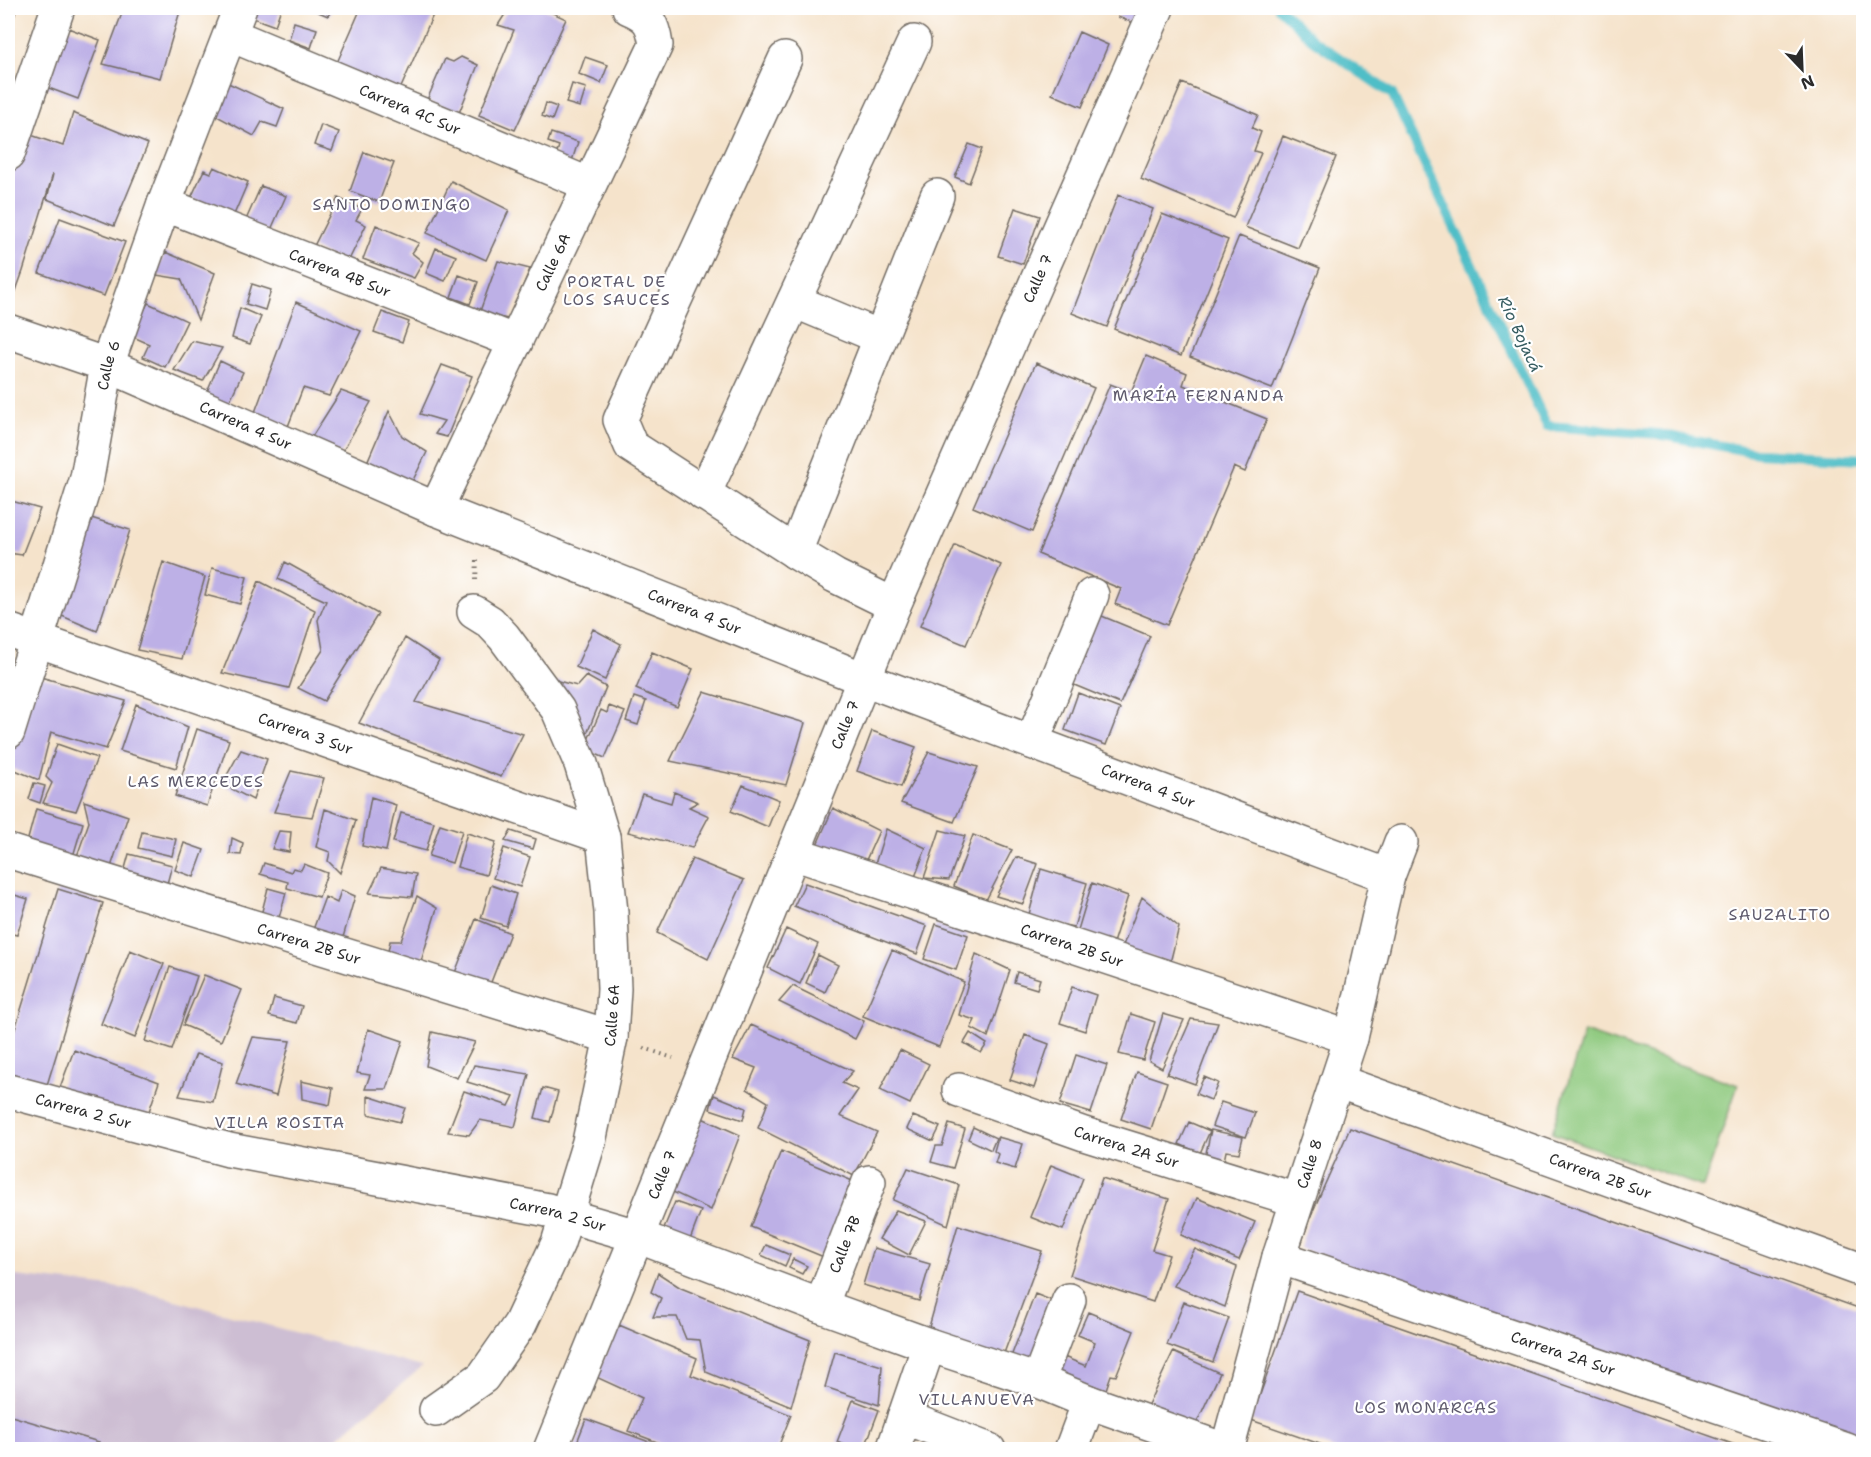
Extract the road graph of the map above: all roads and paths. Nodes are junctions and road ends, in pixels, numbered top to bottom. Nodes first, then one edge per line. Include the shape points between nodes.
1 (58, 8) edge
2 (1157, 8) edge
3 (637, 11) edge
4 (236, 21) edge
5 (914, 42) dead end
6 (785, 59) dead end
7 (8, 154) edge
8 (588, 184) junction
9 (937, 196) dead end
10 (164, 204) junction
11 (794, 301) junction
12 (8, 331) edge
13 (880, 337) junction
14 (516, 342) junction
15 (107, 365) junction
16 (704, 494) junction
17 (436, 510) junction
18 (480, 527) junction
19 (795, 552) junction
20 (1092, 595) dead end
21 (894, 605) junction
22 (474, 612) joint
23 (22, 635) edge
24 (864, 679) junction
25 (8, 732) edge
26 (1032, 742) junction
27 (603, 837) junction
28 (1401, 842) dead end
29 (8, 851) edge
30 (793, 853) junction
31 (1388, 876) junction
32 (611, 1037) junction
33 (1351, 1038) junction
34 (705, 1069) junction
35 (1337, 1081) junction
36 (959, 1090) dead end
37 (8, 1091) edge
38 (869, 1182) dead end
39 (1297, 1200) junction
40 (568, 1215) junction
41 (637, 1236) junction
42 (1279, 1257) junction
43 (1863, 1271) edge
44 (1069, 1300) dead end
45 (821, 1306) junction
46 (929, 1345) junction
47 (1038, 1381) junction
48 (1089, 1402) junction
49 (436, 1410) dead end
50 (904, 1417) junction
51 (550, 1449) edge
52 (893, 1449) edge
53 (989, 1449) edge
54 (1071, 1449) edge
55 (1226, 1449) edge
56 (1847, 1449) edge

1 - 7 street
2 - 21 street, Calle 7
3 - 8 street, Calle 6A via 654,29 656,45
4 - 8 street, Carrera 4C Sur
4 - 10 street, Calle 6
5 - 11 street
6 - 16 street via 620,420 631,446
8 - 14 street, Calle 6A
9 - 13 street
10 - 14 street, Carrera 4B Sur
10 - 15 street, Calle 6
11 - 13 street
11 - 16 street
12 - 15 street, Carrera 4 Sur
13 - 19 street
14 - 17 street, Calle 6A
15 - 17 street, Carrera 4 Sur
15 - 23 street, Calle 6 via 87,478
16 - 19 street
17 - 18 street, Carrera 4 Sur
18 - 22 path
18 - 24 street, Carrera 4 Sur
19 - 21 street
20 - 26 street
21 - 24 street, Calle 7
22 - 27 street, Calle 6A via 504,637 558,710 581,764
23 - 25 street, Calle 6
23 - 27 street, Carrera 3 Sur
24 - 26 street, Carrera 4 Sur
24 - 30 street, Calle 7
26 - 31 street, Carrera 4 Sur
27 - 32 street, Calle 6A via 611,912
28 - 31 street, Calle 8
29 - 32 street, Carrera 2B Sur
30 - 33 street, Carrera 2B Sur
30 - 34 street, Calle 7
31 - 33 street, Calle 8
32 - 34 path
32 - 40 street, Calle 6A via 589,1142
33 - 35 street, Calle 8
34 - 41 street, Calle 7
35 - 39 street, Calle 8
35 - 43 street, Carrera 2B Sur
36 - 39 street, Carrera 2A Sur via 1084,1134
37 - 40 street, Carrera 2 Sur via 228,1150
38 - 45 street, Calle 7B
39 - 42 street, Calle 8
40 - 41 street, Carrera 2 Sur
40 - 49 street, Calle 6A via 520,1324 483,1377
41 - 45 street, Carrera 2 Sur
41 - 51 street, Calle 7
42 - 55 street, Calle 8
42 - 56 street, Carrera 2A Sur
44 - 47 street
45 - 46 street, Carrera 2 Sur
46 - 47 street, Carrera 2 Sur
46 - 50 street
47 - 48 street, Carrera 2 Sur
48 - 54 street
48 - 55 street, Carrera 2 Sur
50 - 52 street
50 - 53 street

